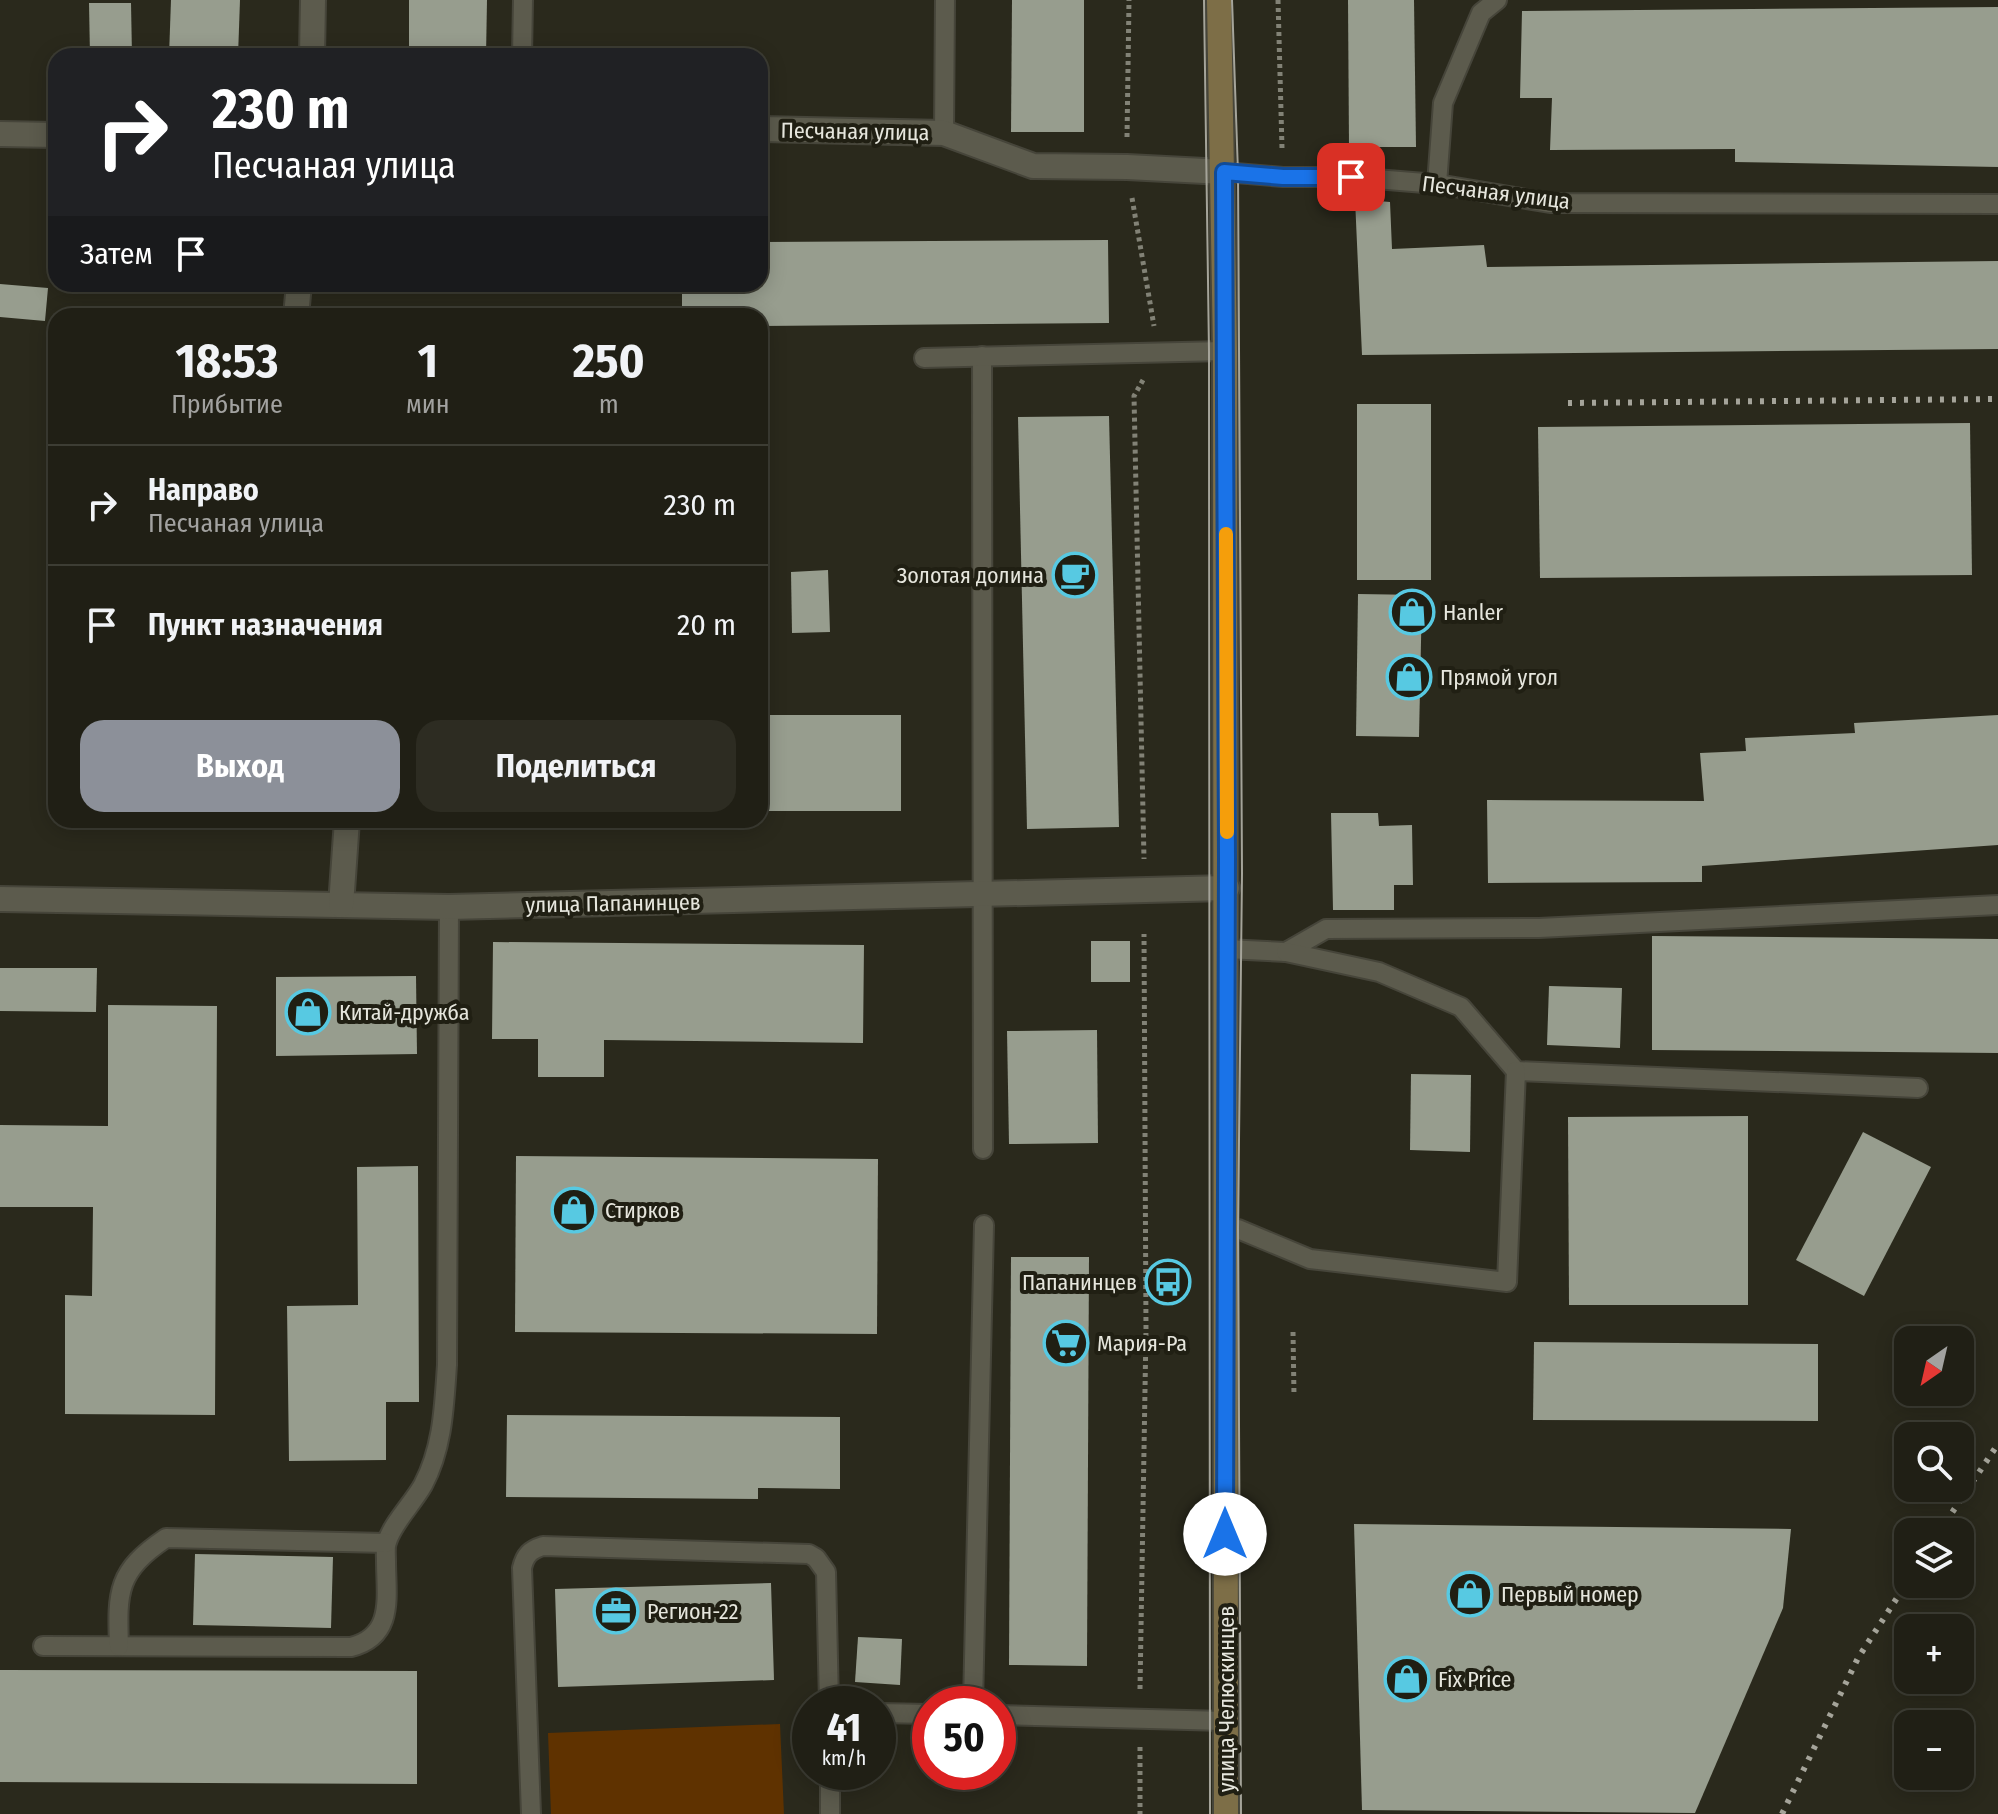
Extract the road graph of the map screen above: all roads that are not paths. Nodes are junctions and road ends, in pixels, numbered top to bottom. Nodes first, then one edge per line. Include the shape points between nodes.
1 (313, 0) edge
2 (523, 0) edge
3 (945, 0) edge
4 (1219, 0) edge
5 (1497, 0) edge
6 (312, 48) edge
7 (522, 48) edge
8 (768, 129) edge
9 (944, 133) junction
10 (0, 134) edge
11 (48, 135) edge
12 (1224, 172) junction
13 (1437, 184) junction
14 (1998, 204) edge
15 (1225, 351) junction
16 (982, 356) junction
17 (924, 358) dead end
18 (346, 828) edge
19 (1227, 888) junction
20 (983, 894) junction
21 (0, 899) edge
22 (341, 905) junction
23 (1998, 905) edge
24 (449, 907) junction
25 (1226, 949) junction
26 (1286, 952) junction
27 (1516, 1071) junction
28 (1918, 1088) dead end
29 (983, 1149) dead end
30 (984, 1225) dead end
31 (1225, 1229) junction
32 (386, 1543) junction
33 (43, 1646) dead end
34 (119, 1646) junction
35 (829, 1686) edge
36 (973, 1686) edge
37 (1016, 1716) edge
38 (1225, 1721) junction
39 (830, 1790) edge
40 (531, 1814) edge
41 (830, 1814) edge
42 (1226, 1814) edge

1 - 6 street
2 - 7 lane
3 - 9 lane
4 - 12 main road, улица Челюскинцев
5 - 13 lane via 1481,13 1443,103
8 - 9 street, Песчаная улица
9 - 12 street, Песчаная улица via 1033,166
10 - 11 street
12 - 13 lane, Песчаная улица
12 - 15 main road, улица Челюскинцев
13 - 14 lane, Песчаная улица via 1550,203
15 - 16 lane
15 - 19 main road, улица Челюскинцев
16 - 17 lane
16 - 20 lane
18 - 22 street
19 - 20 street, улица Папанинцев
19 - 25 main road, улица Челюскинцев
20 - 24 street, улица Папанинцев
20 - 29 lane
21 - 22 street, улица Папанинцев
22 - 24 street, улица Папанинцев
23 - 26 lane via 1539,928 1326,929
24 - 32 lane via 447,1365 442,1435 423,1485
25 - 26 lane
25 - 31 main road, улица Челюскинцев
26 - 27 lane via 1379,972 1461,1007
27 - 28 lane
27 - 31 lane via 1507,1282 1310,1259 1238,1229
30 - 36 lane
31 - 38 main road, улица Челюскинцев
32 - 34 lane via 166,1538 143,1553 127,1573 117,1600
32 - 34 lane via 386,1611 375,1635 362,1644
33 - 34 lane
35 - 40 lane via 826,1572 809,1554 534,1549 522,1568
37 - 38 lane
38 - 42 main road, улица Челюскинцев
39 - 41 lane

